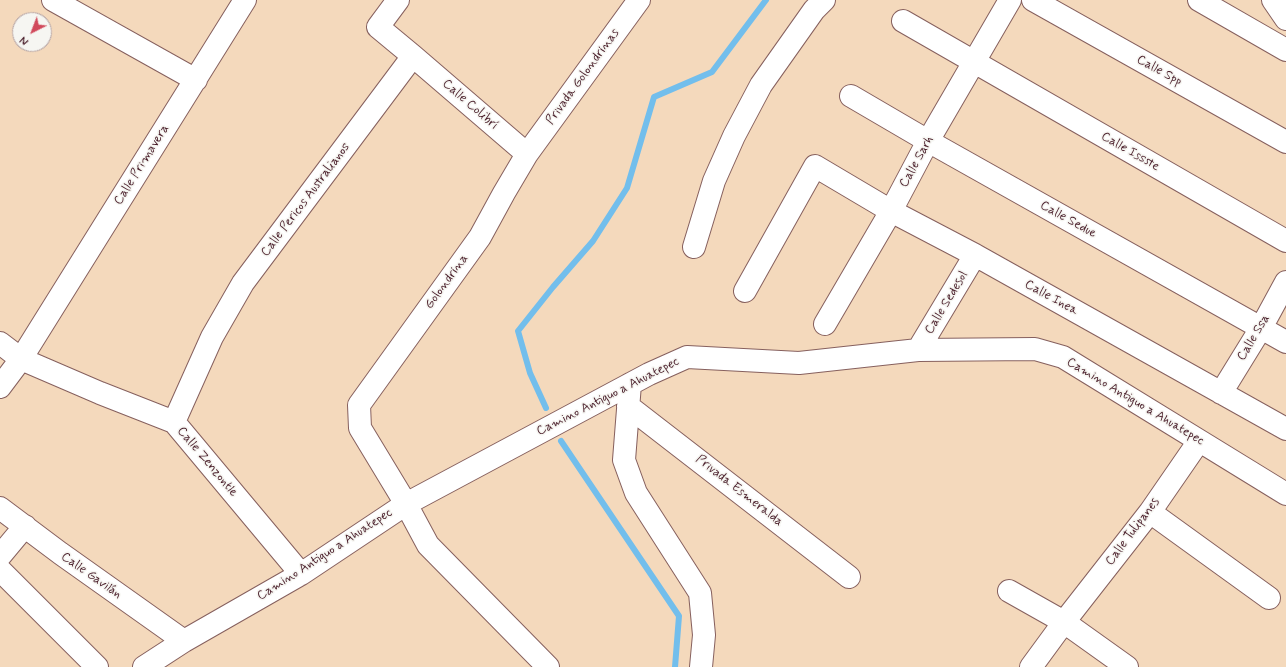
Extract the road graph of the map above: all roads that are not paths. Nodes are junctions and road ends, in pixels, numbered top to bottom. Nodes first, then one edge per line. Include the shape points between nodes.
1 (53, 0) edge
2 (245, 0) edge
3 (398, 0) edge
4 (638, 0) edge
5 (1010, 0) edge
6 (1033, 0) edge
7 (1199, 0) edge
8 (1273, 0) edge
9 (812, 4) edge
10 (1286, 19) edge
11 (903, 21) dead end
12 (1286, 50) edge
13 (414, 56) junction
14 (974, 63) junction
15 (196, 80) junction
16 (851, 96) dead end
17 (928, 142) junction
18 (1286, 142) edge
19 (527, 154) junction
20 (891, 211) junction
21 (1286, 241) edge
22 (694, 247) dead end
23 (975, 256) junction
24 (1286, 282) edge
25 (745, 291) dead end
26 (825, 324) dead end
27 (1261, 328) junction
28 (1286, 342) edge
29 (0, 343) edge
30 (918, 350) junction
31 (21, 359) junction
32 (630, 384) junction
33 (0, 387) edge
34 (1221, 393) junction
35 (628, 406) junction
36 (174, 422) junction
37 (1286, 430) edge
38 (1199, 441) junction
39 (1286, 494) edge
40 (406, 504) junction
41 (0, 508) edge
42 (1150, 512) junction
43 (25, 526) junction
44 (0, 556) edge
45 (0, 570) edge
46 (301, 574) junction
47 (849, 577) dead end
48 (1009, 591) dead end
49 (1269, 598) dead end
50 (1064, 622) junction
51 (184, 641) junction
52 (97, 667) edge
53 (144, 667) edge
54 (548, 667) edge
55 (701, 667) edge
56 (1031, 667) edge
57 (1128, 667) edge

1 - 15 street
2 - 15 street, Calle Primavera
3 - 13 street via 378,27
4 - 19 street, Privada Golondrinas
5 - 14 street, Calle Sarh
6 - 18 street, Calle Spp
7 - 12 street
8 - 10 street
9 - 22 street via 761,84 734,136 714,181
11 - 14 street, Calle Issste
13 - 19 street, Calle Colibrí
13 - 36 street, Calle Pericos Australianos via 243,284 212,337
14 - 17 street, Calle Sarh
14 - 21 street, Calle Issste
15 - 31 street, Calle Primavera
16 - 17 street, Calle Sedue
17 - 20 street, Calle Sarh
17 - 27 street, Calle Sedue
19 - 40 street, Golondrina via 480,237 359,405 360,428
20 - 23 street, Calle Inea
20 - 25 street, Calle Inea via 815,166
20 - 26 street, Calle Sarh
23 - 30 street, Calle Sedesol
23 - 34 street, Calle Inea
24 - 27 street, Calle Ssa
27 - 28 street, Calle Sedue
27 - 34 street, Calle Ssa
29 - 31 street, Calle Zenzontle
30 - 32 street, Camino Antiguo a Ahuatepec via 799,364 687,357
30 - 38 street, Camino Antiguo a Ahuatepec via 1035,349 1063,357
31 - 33 street, Calle Primavera
31 - 36 street, Calle Zenzontle
32 - 35 street
32 - 40 street, Camino Antiguo a Ahuatepec
34 - 37 street, Calle Inea
35 - 47 street, Privada Esmeralda
35 - 55 street via 624,460 636,493 700,593 704,635
36 - 46 street, Calle Zenzontle
38 - 39 street, Camino Antiguo a Ahuatepec
38 - 42 street, Calle Tulipanes
40 - 46 street, Camino Antiguo a Ahuatepec
40 - 54 street via 428,545
41 - 43 street, Calle Gavilán
42 - 49 street
42 - 50 street, Calle Tulipanes
43 - 44 street
43 - 51 street, Calle Gavilán
45 - 52 street
46 - 51 street, Camino Antiguo a Ahuatepec
48 - 50 street
50 - 56 street, Calle Tulipanes
50 - 57 street
51 - 53 street, Camino Antiguo a Ahuatepec

